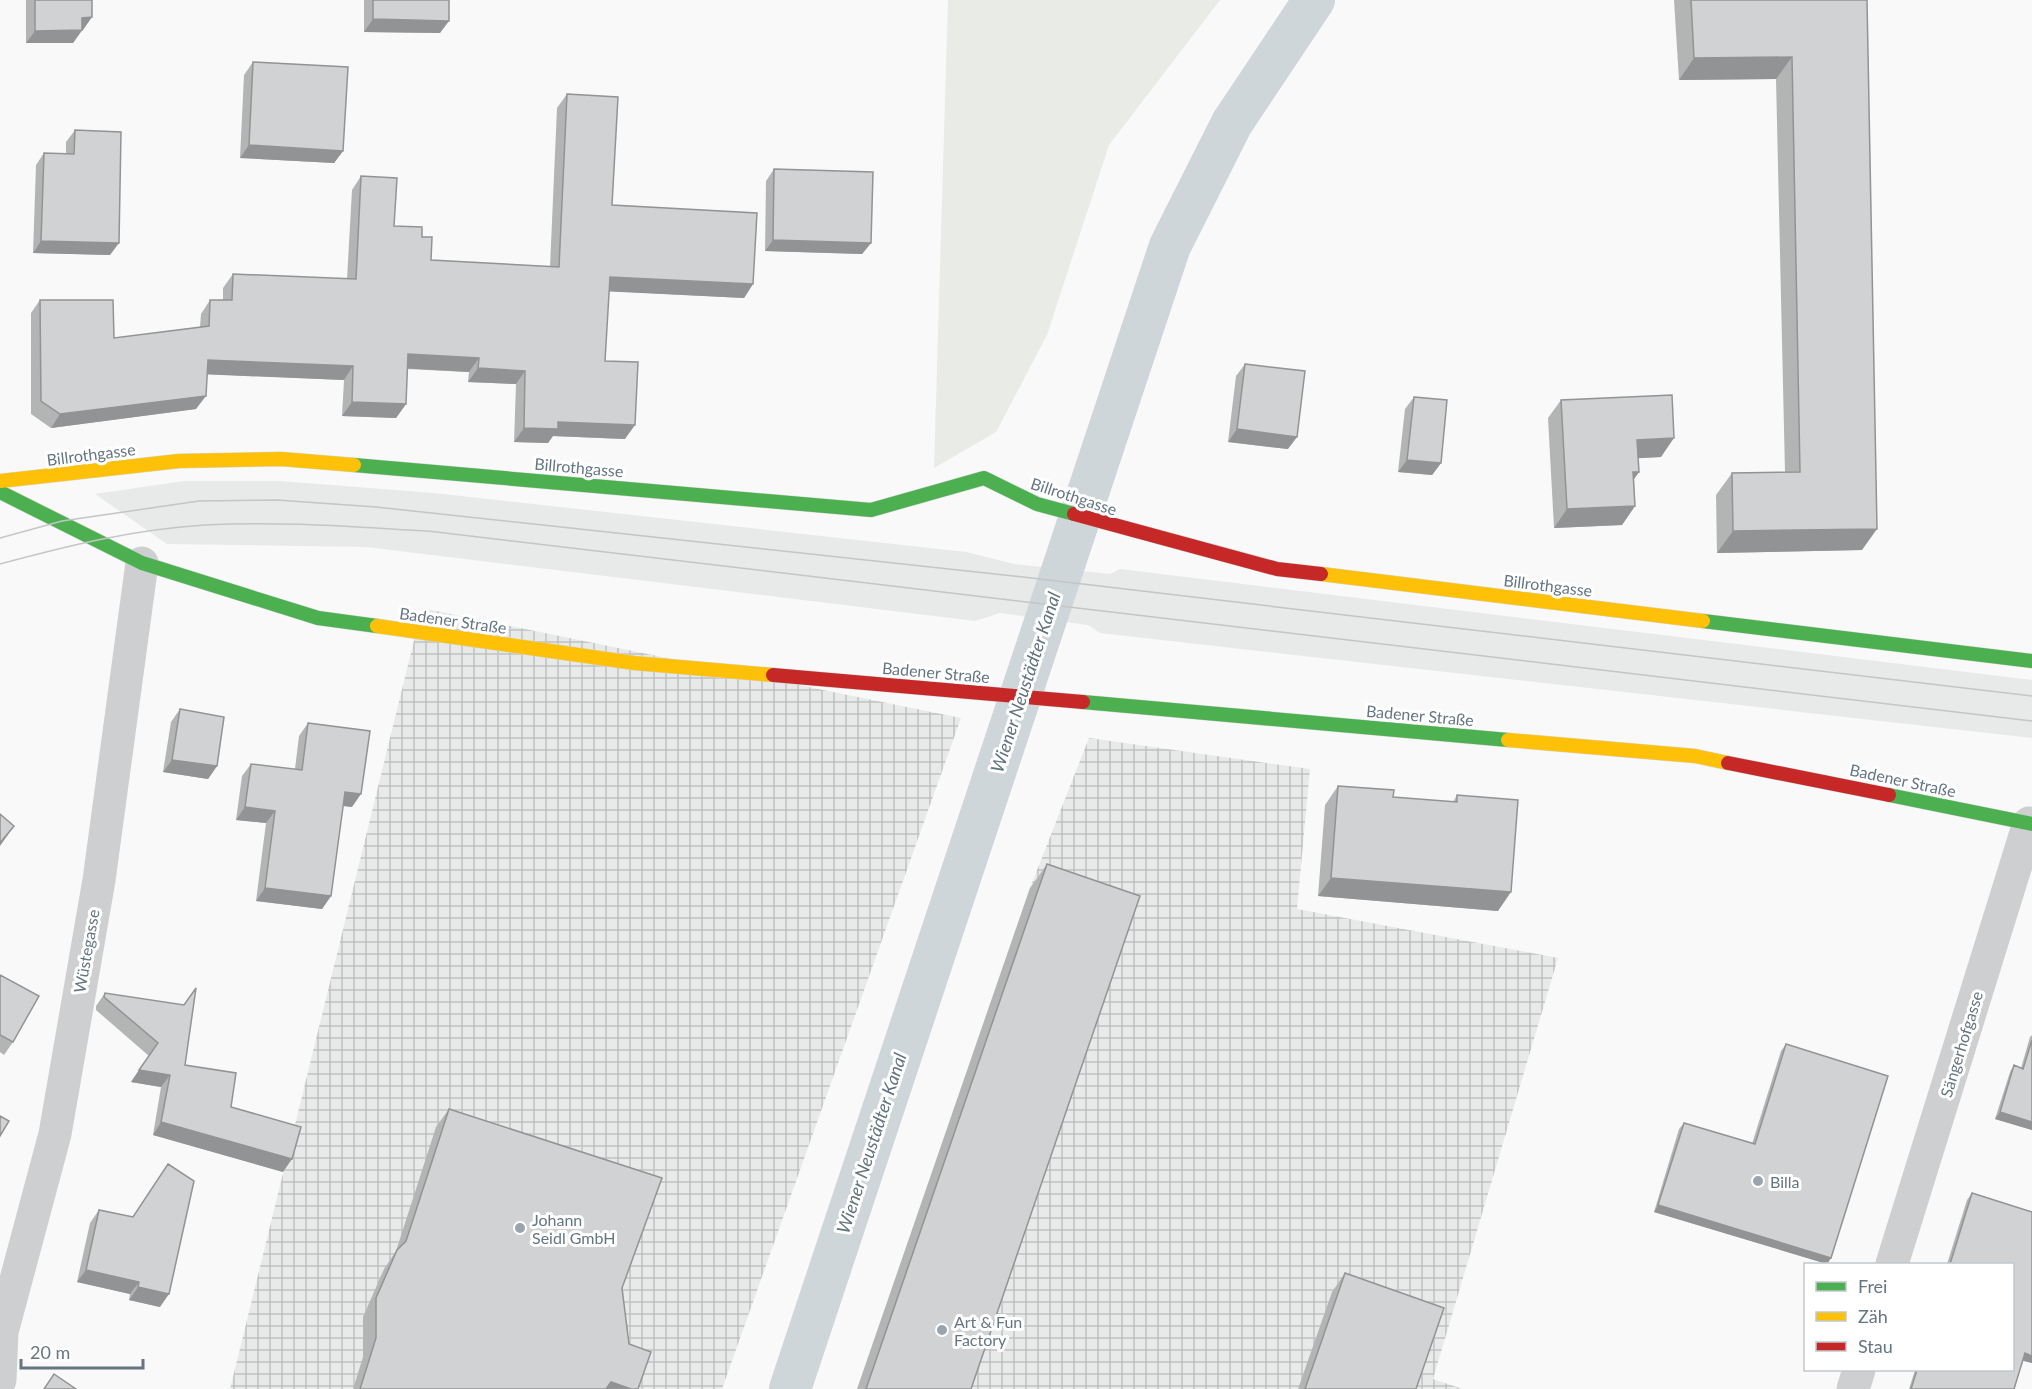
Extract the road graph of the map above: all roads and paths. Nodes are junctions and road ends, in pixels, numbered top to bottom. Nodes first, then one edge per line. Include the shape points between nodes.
1 (0, 482) edge
2 (0, 492) edge
3 (142, 563) junction
4 (2032, 661) edge
5 (2031, 823) edge
6 (1892, 1263) edge
7 (1, 1331) edge
8 (1859, 1371) edge
9 (0, 1380) edge
10 (1853, 1389) edge

1 - 4 street, Billrothgasse via 179,460 281,459 871,510 984,478 1037,504 1277,569
2 - 3 street, Badener Straße
3 - 5 street, Badener Straße via 318,618 634,663 1695,756
3 - 7 street, Wüstegasse via 99,880 55,1134
5 - 6 street, Sängerhofgasse
7 - 9 street, Wüstegasse
8 - 10 street

